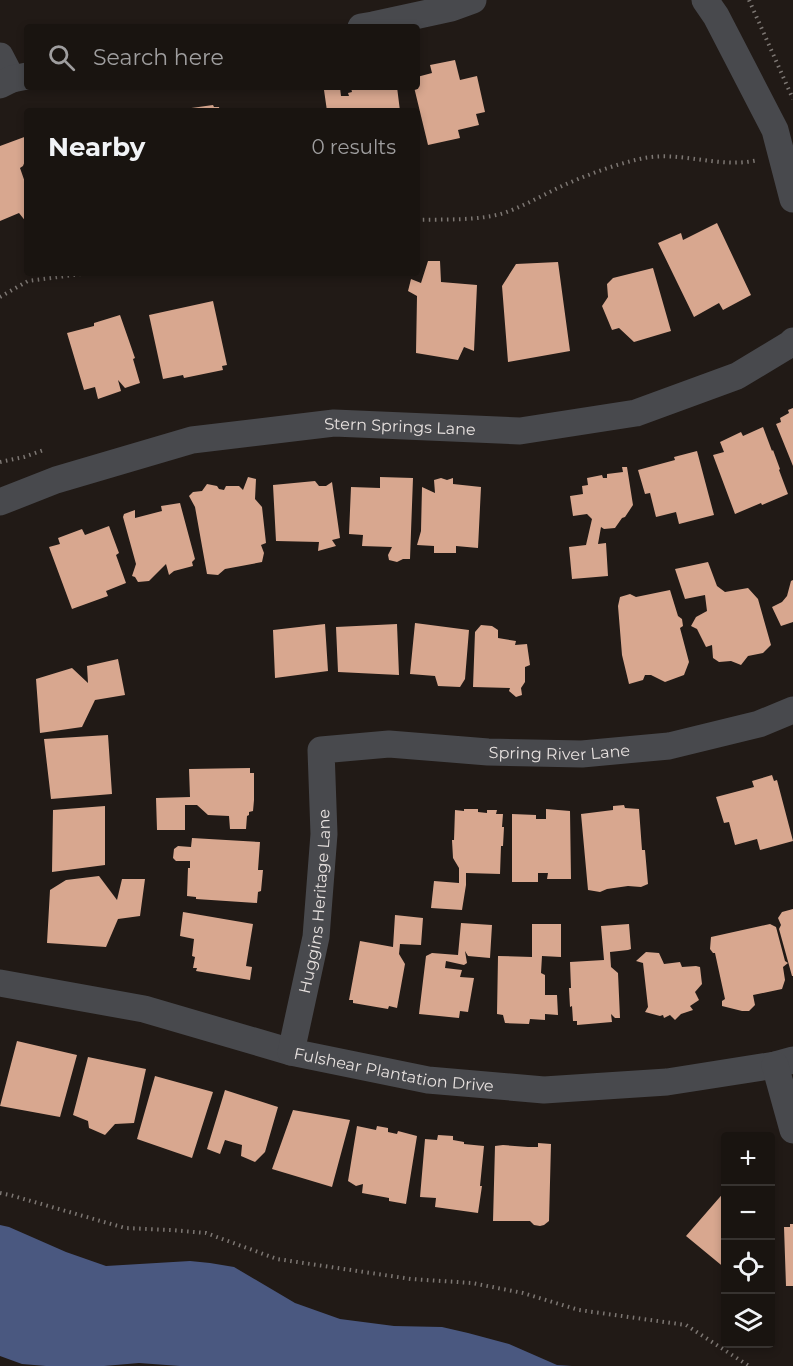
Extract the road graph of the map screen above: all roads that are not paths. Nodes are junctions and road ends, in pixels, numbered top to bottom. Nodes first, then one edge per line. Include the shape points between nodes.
1 (473, 0) edge
2 (705, 0) edge
3 (379, 24) edge
4 (783, 135) edge
5 (793, 199) edge
6 (793, 341) edge
7 (0, 502) edge
8 (793, 710) edge
9 (321, 750) joint
10 (0, 983) edge
11 (291, 1052) junction
12 (784, 1062) edge
13 (793, 1130) edge

1 - 3 street
2 - 4 street
4 - 5 street
6 - 7 street, Stern Springs Lane via 737,376 636,413 520,430 334,423 192,440 56,480
8 - 9 street, Spring River Lane via 759,724 669,746 582,754 389,744
9 - 11 street, Huggins Heritage Lane via 324,834 316,937
10 - 11 street, Fulshear Plantation Drive via 144,1010
11 - 12 street, Fulshear Plantation Drive via 428,1080 544,1090 667,1082
12 - 13 street

